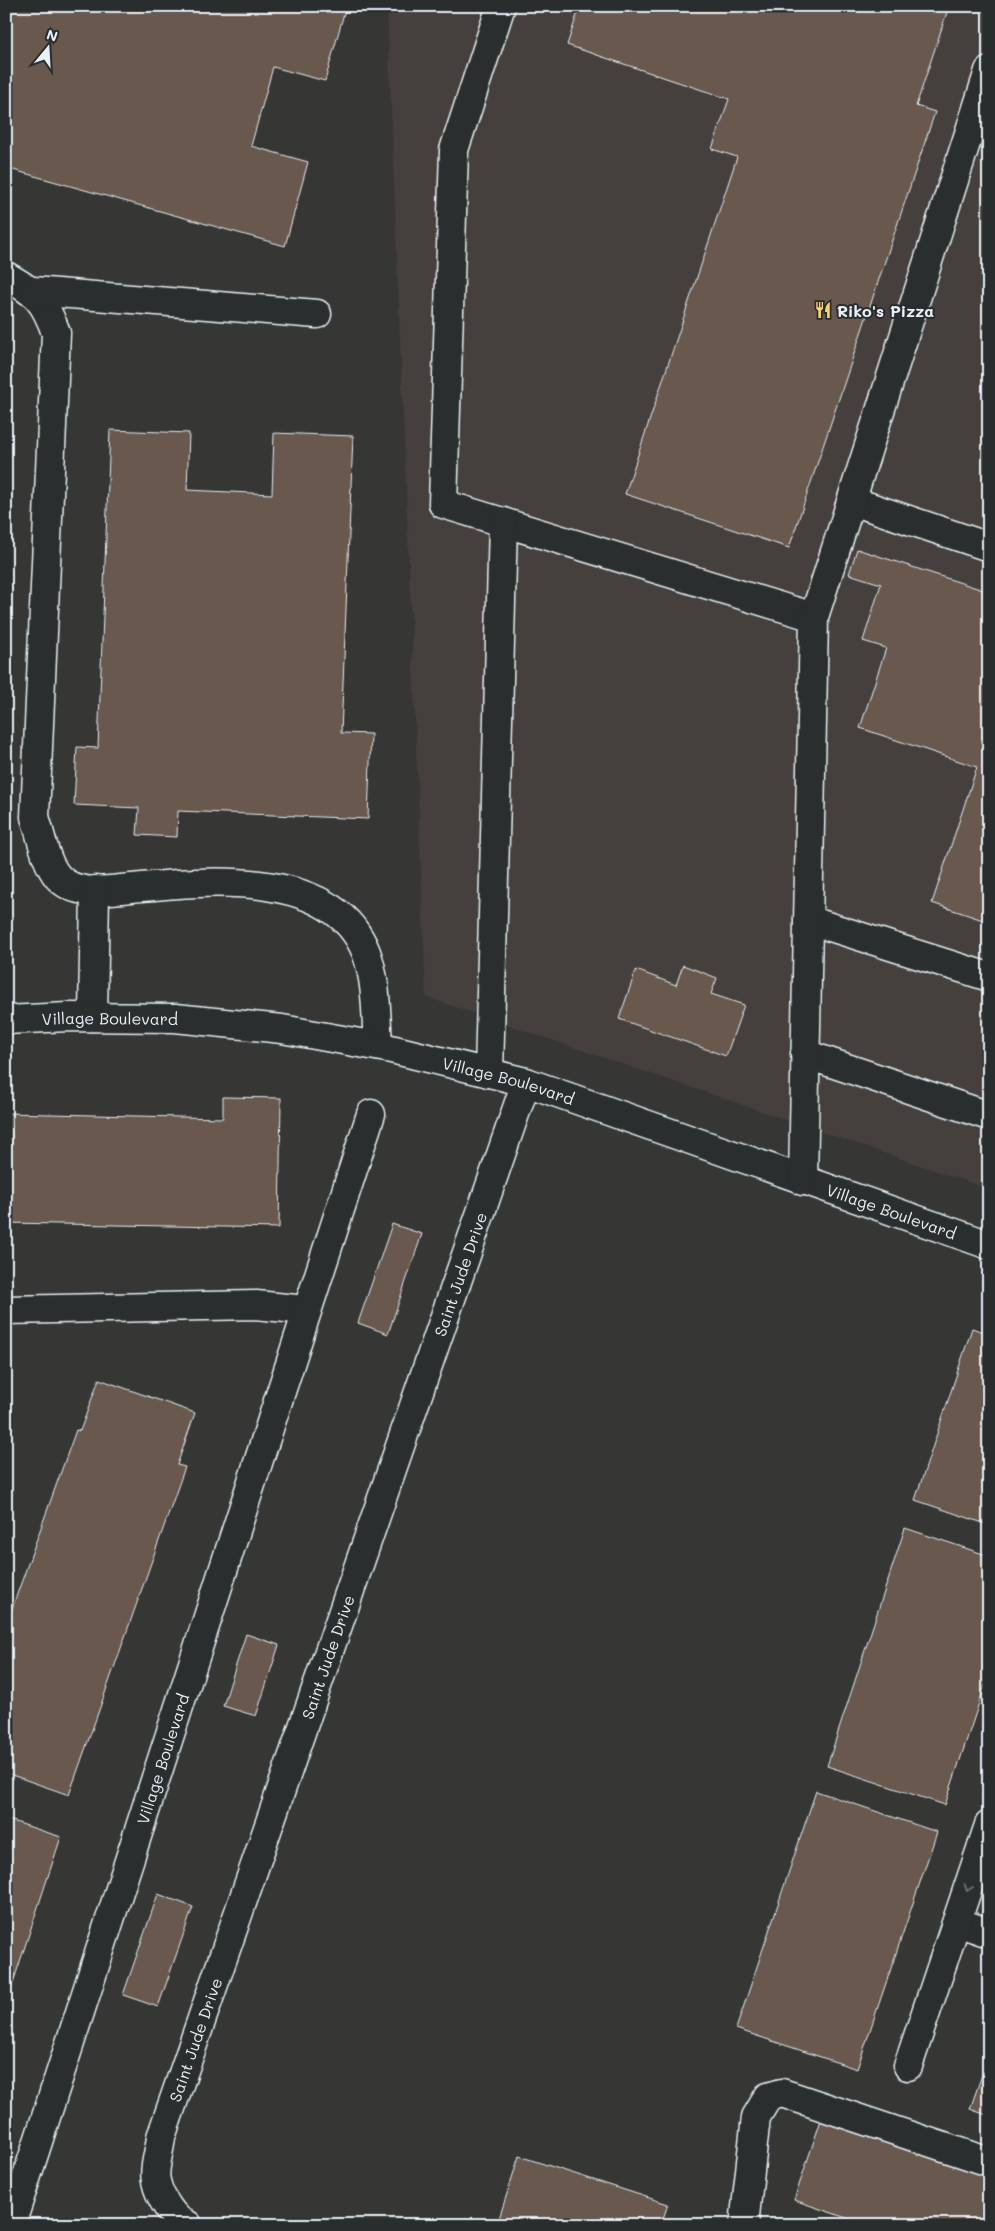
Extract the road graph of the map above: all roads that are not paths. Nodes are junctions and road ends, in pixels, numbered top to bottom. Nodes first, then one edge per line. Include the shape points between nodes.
1 (502, 6) edge
2 (989, 71) edge
3 (6, 276) edge
4 (33, 291) junction
5 (317, 314) dead end
6 (852, 501) junction
7 (503, 522) junction
8 (989, 547) edge
9 (814, 617) junction
10 (95, 890) junction
11 (808, 920) junction
12 (989, 978) edge
13 (93, 1017) junction
14 (6, 1020) edge
15 (378, 1046) junction
16 (805, 1054) junction
17 (489, 1073) junction
18 (526, 1082) junction
19 (371, 1114) dead end
20 (989, 1116) edge
21 (803, 1181) junction
22 (989, 1245) edge
23 (6, 1310) edge
24 (306, 1310) junction
25 (989, 1825) edge
26 (957, 1922) junction
27 (989, 1933) edge
28 (908, 2066) dead end
29 (989, 2162) edge
30 (11, 2212) edge
31 (188, 2225) edge
32 (744, 2225) edge

1 - 7 street via 454,150 443,504
2 - 6 street
3 - 4 street
4 - 5 street
4 - 10 street via 48,309 56,333 35,817 46,854 58,877 72,887
6 - 8 street
6 - 9 street
7 - 9 street
7 - 17 street
9 - 11 street
10 - 13 street
10 - 15 street via 175,884 264,884 305,895 328,906 349,923 366,952 373,980
11 - 12 street
11 - 16 street
13 - 14 street, Village Boulevard
13 - 15 street, Village Boulevard via 175,1018 282,1029
15 - 17 street, Village Boulevard
16 - 20 street
16 - 21 street
17 - 18 street, Village Boulevard
18 - 21 street, Village Boulevard
18 - 31 street, Saint Jude Drive via 162,2137 156,2180 169,2211
19 - 24 street, Village Boulevard
21 - 22 street, Village Boulevard
23 - 24 street via 256,1305
24 - 30 street, Village Boulevard
25 -> 26 street
26 - 27 street
26 - 28 street
29 - 32 street via 782,2093 768,2097 756,2117

